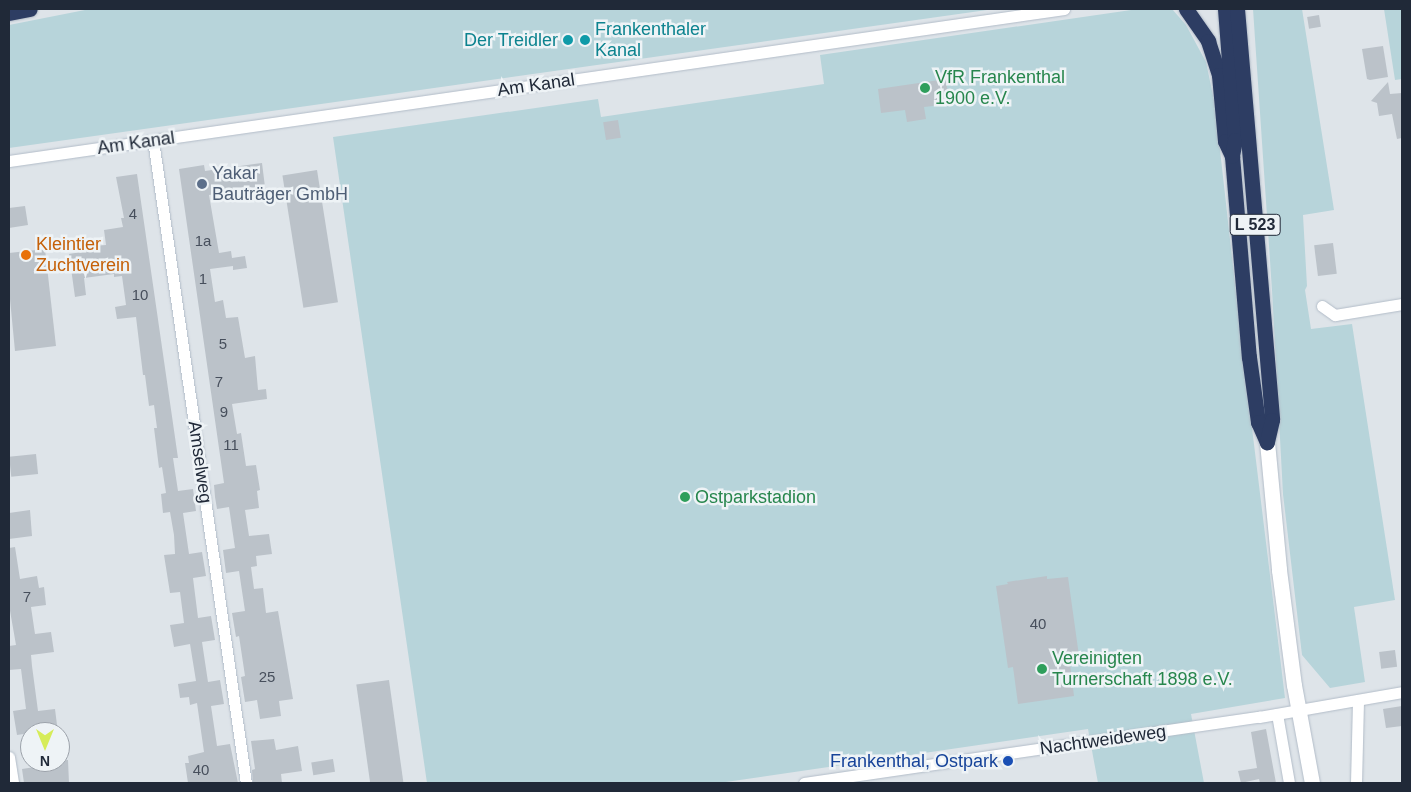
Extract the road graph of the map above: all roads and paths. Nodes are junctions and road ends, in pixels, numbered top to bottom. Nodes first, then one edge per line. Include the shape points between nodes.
1 (30, 9) edge
2 (1064, 9) edge
3 (1186, 9) edge
4 (1225, 9) edge
5 (1237, 9) edge
6 (9, 13) edge
7 (154, 140) junction
8 (1232, 156) junction
9 (9, 161) edge
10 (1402, 304) edge
11 (1322, 306) dead end
12 (1267, 442) junction
13 (1402, 692) edge
14 (1358, 700) junction
15 (1299, 710) junction
16 (1277, 714) junction
17 (9, 756) edge
18 (13, 783) edge
19 (246, 783) edge
20 (804, 783) edge
21 (1289, 783) edge
22 (1312, 783) edge
23 (1356, 783) edge

1 - 6 highway
2 - 7 street, Am Kanal
3 - 8 highway, L 523 via 1208,40 1218,75 1225,141
4 - 8 highway, L 523 via 1236,140
5 - 12 highway, L 523 via 1272,420
7 - 9 street, Am Kanal
7 - 19 street, Amselweg
8 - 12 highway, L 523 via 1249,357 1258,422
10 - 11 street via 1335,315
12 - 15 main road, L 523 via 1279,570
13 - 14 street, Nachtweideweg
14 - 15 street, Nachtweideweg
14 - 23 street
15 - 16 street, Nachtweideweg
15 - 22 main road, L 523
16 - 20 street, Nachtweideweg
16 - 21 street
17 - 18 street

